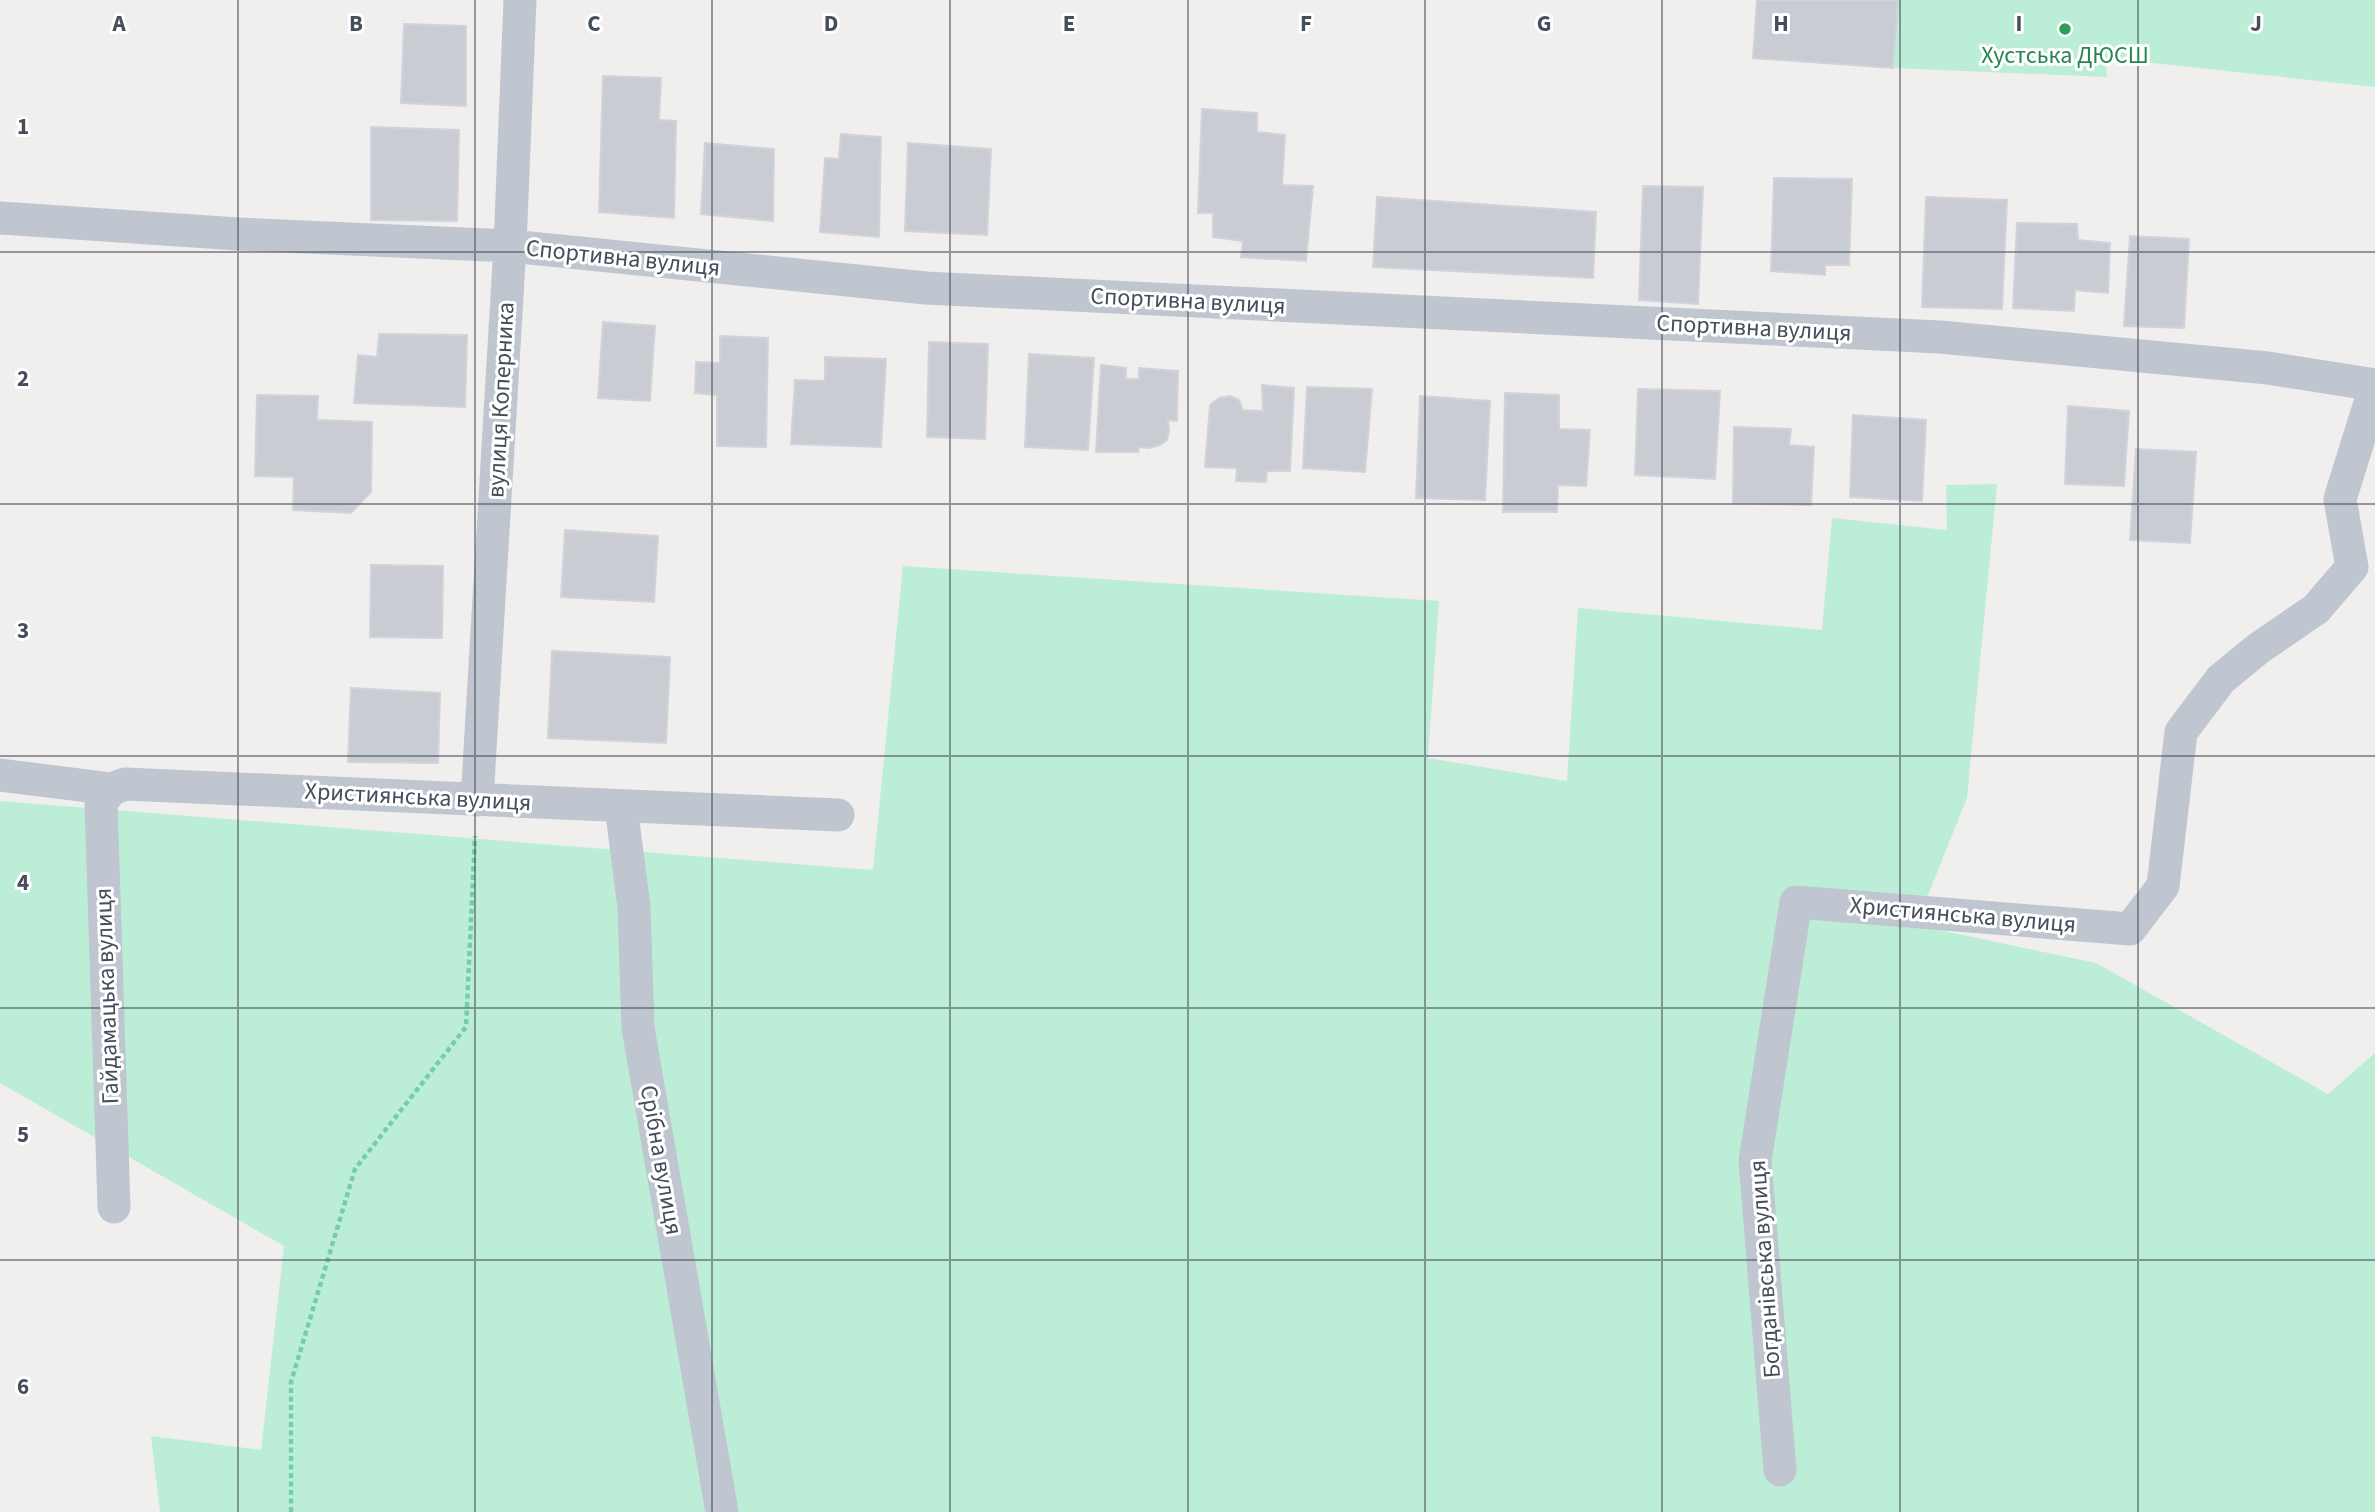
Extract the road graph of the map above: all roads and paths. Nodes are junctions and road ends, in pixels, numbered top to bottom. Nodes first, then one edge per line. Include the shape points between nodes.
1 (520, 0) edge
2 (0, 218) edge
3 (510, 246) junction
4 (2375, 386) edge
5 (0, 775) edge
6 (112, 789) junction
7 (477, 800) junction
8 (621, 806) junction
9 (838, 815) dead end
10 (1796, 902) joint
11 (114, 1208) dead end
12 (1780, 1470) dead end
13 (291, 1512) edge
14 (722, 1512) edge

1 - 3 street, вулиця Коперника
2 - 3 street, Спортивна вулиця
3 - 4 street, Спортивна вулиця via 926,288 1940,337 2268,369
3 - 7 street, вулиця Коперника
4 - 10 street, Християнська вулиця via 2340,499 2352,567 2316,609 2221,679 2181,732 2163,887 2130,929
5 - 6 street, Християнська вулиця
6 - 7 street, Християнська вулиця via 125,784
6 - 11 street, Гайдамацька вулиця via 101,802
7 - 8 street, Християнська вулиця
7 - 13 path via 466,1027 355,1168 291,1382
8 - 9 street, Християнська вулиця
8 - 14 street, Срібна вулиця via 634,907 638,1028
10 - 12 street, Богданівська вулиця via 1755,1161

